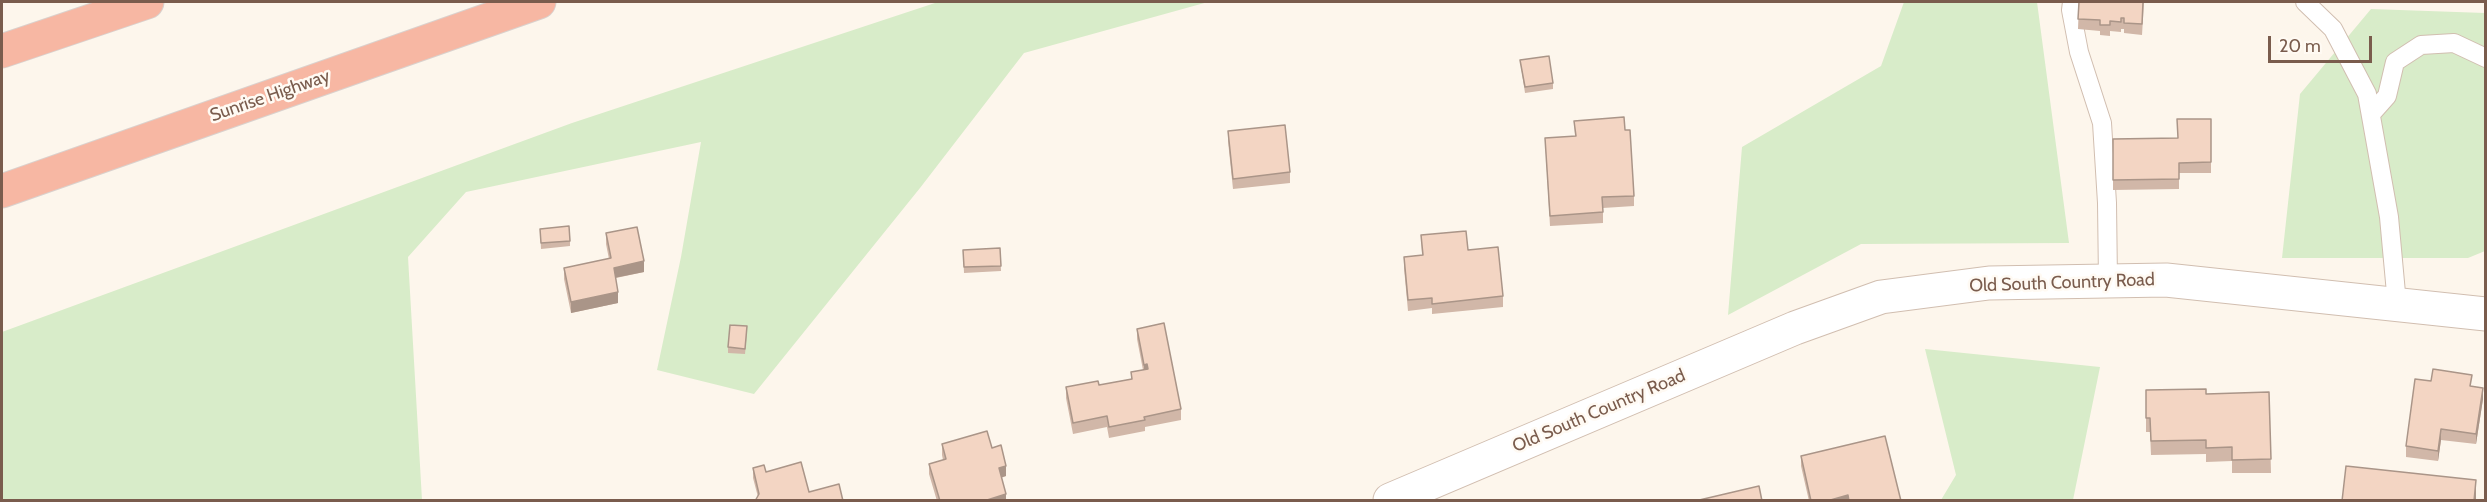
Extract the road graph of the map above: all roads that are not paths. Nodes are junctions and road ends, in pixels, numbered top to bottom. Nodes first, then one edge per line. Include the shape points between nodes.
1 (147, 2) edge
2 (539, 2) edge
3 (2072, 2) edge
4 (2305, 2) edge
5 (2, 51) edge
6 (2486, 58) edge
7 (2371, 114) junction
8 (2, 191) edge
9 (2108, 281) junction
10 (2397, 304) junction
11 (2486, 314) edge
12 (1390, 501) edge

1 - 5 highway
2 - 8 highway, Sunrise Highway
3 - 9 lane via 2079,52 2102,123
4 - 7 lane via 2333,28 2367,94
6 - 7 lane via 2454,43 2421,45 2395,62 2387,96
7 - 10 lane via 2389,217
9 - 10 street, Old South Country Road via 2166,280
9 - 12 street, Old South Country Road via 1989,283 1881,297 1795,328
10 - 11 street, Old South Country Road

